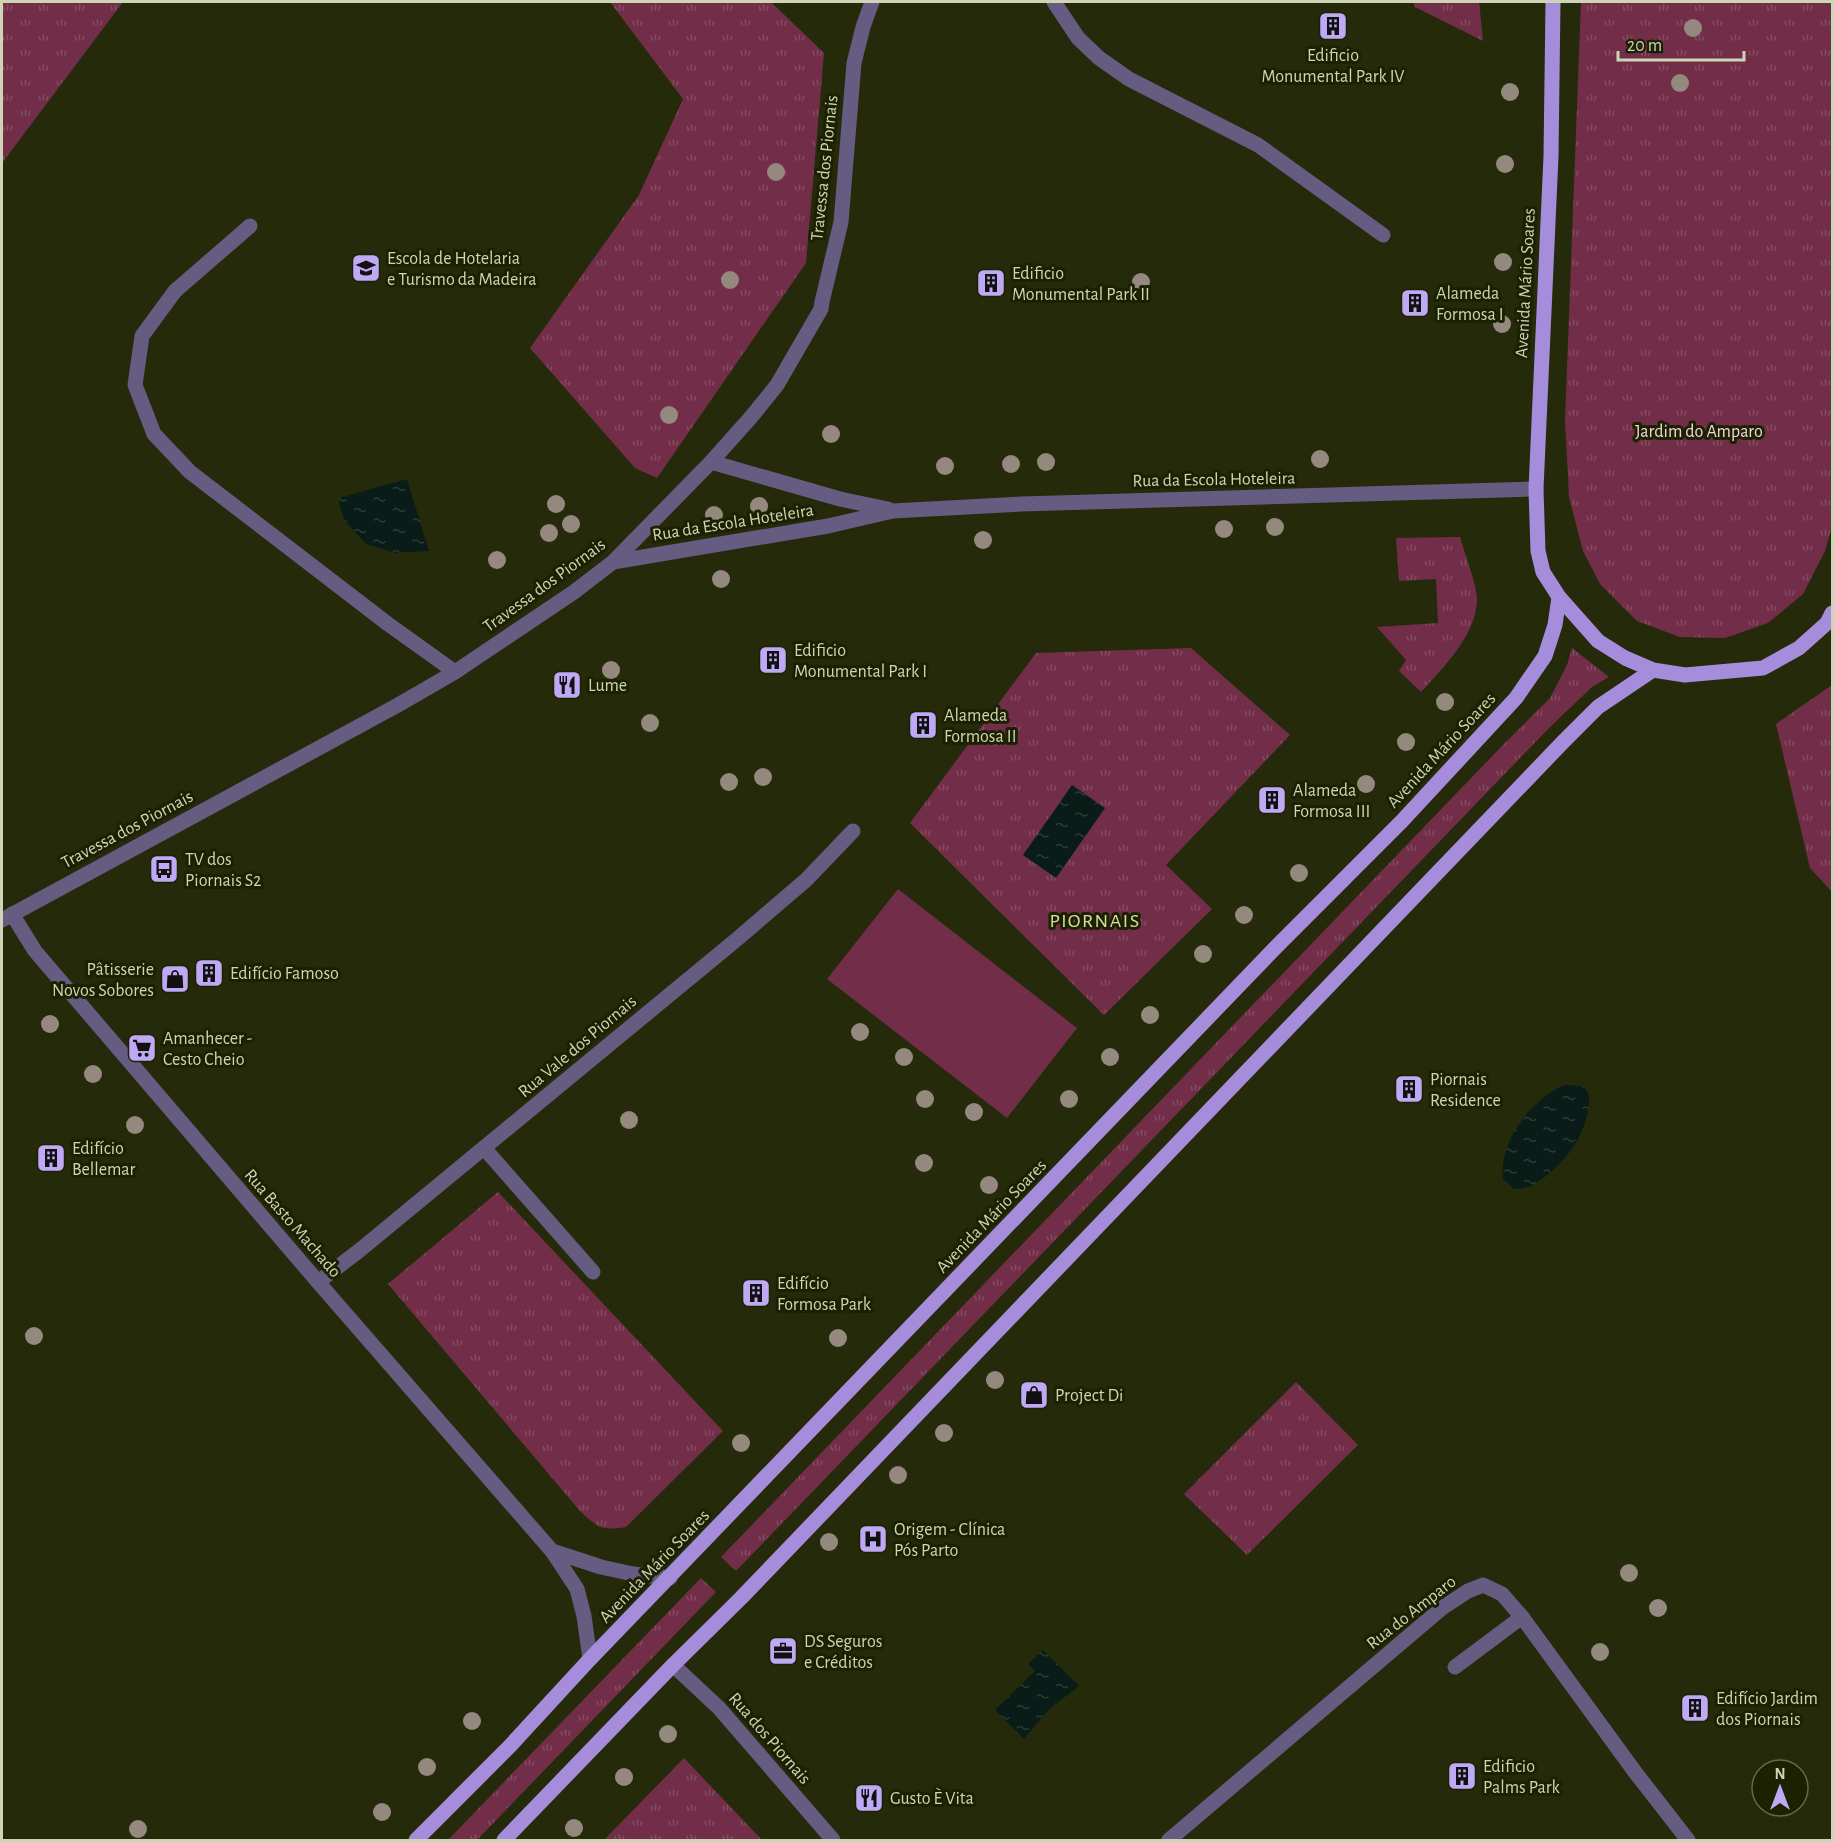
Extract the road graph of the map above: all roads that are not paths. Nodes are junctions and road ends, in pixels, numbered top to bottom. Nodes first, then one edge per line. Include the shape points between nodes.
1 (872, 2) edge
2 (1053, 2) edge
3 (1553, 2) edge
4 (250, 226) dead end
5 (1383, 235) dead end
6 (711, 462) junction
7 (1536, 489) junction
8 (893, 511) junction
9 (613, 562) junction
10 (1559, 597) junction
11 (1833, 612) edge
12 (1653, 670) junction
13 (455, 672) junction
14 (853, 831) dead end
15 (7, 917) edge
16 (484, 1148) junction
17 (592, 1272) dead end
18 (318, 1281) junction
19 (552, 1551) junction
20 (670, 1578) junction
21 (1522, 1617) junction
22 (590, 1659) junction
23 (673, 1665) junction
24 (1455, 1667) dead end
25 (416, 1840) edge
26 (504, 1840) edge
27 (833, 1840) edge
28 (1169, 1840) edge
29 (1688, 1840) edge

1 - 6 street, Travessa dos Piornais via 854,63 841,222 821,309 777,385
2 - 5 street via 1078,38 1099,58 1129,79 1258,145
3 - 7 main road, Avenida Mário Soares via 1551,156
4 - 13 street via 176,291 142,336 135,385 154,434 197,478
6 - 8 street, Rua da Escola Hoteleira
6 - 9 street, Travessa dos Piornais
7 - 8 street, Rua da Escola Hoteleira
7 - 10 main road, Avenida Mário Soares via 1538,550 1543,572
8 - 9 street, Rua da Escola Hoteleira via 828,526
9 - 13 street, Travessa dos Piornais
10 - 12 main road, Avenida Mário Soares via 1598,641
10 - 20 main road, Avenida Mário Soares via 1545,656 1516,698 1402,822 1277,946
11 - 12 main road, Avenida Mário Soares via 1827,623 1799,648 1762,668 1685,675
12 - 23 main road via 1598,707 1563,742
13 - 15 street, Travessa dos Piornais
14 - 16 street, Rua Vale dos Piornais via 806,880
15 - 18 street, Rua Basto Machado
16 - 17 street
16 - 18 street, Rua Vale dos Piornais
18 - 19 street, Rua Basto Machado
19 - 20 street via 601,1567
19 - 22 street, Rua Basto Machado via 577,1589
20 - 22 main road, Avenida Mário Soares
21 - 24 street
21 - 28 street, Rua do Amparo via 1503,1594 1483,1585 1468,1591 1442,1608
21 - 29 street, Rua do Amparo
22 - 25 main road, Avenida Mário Soares
23 - 26 main road
23 - 27 street, Rua dos Piornais via 719,1708

